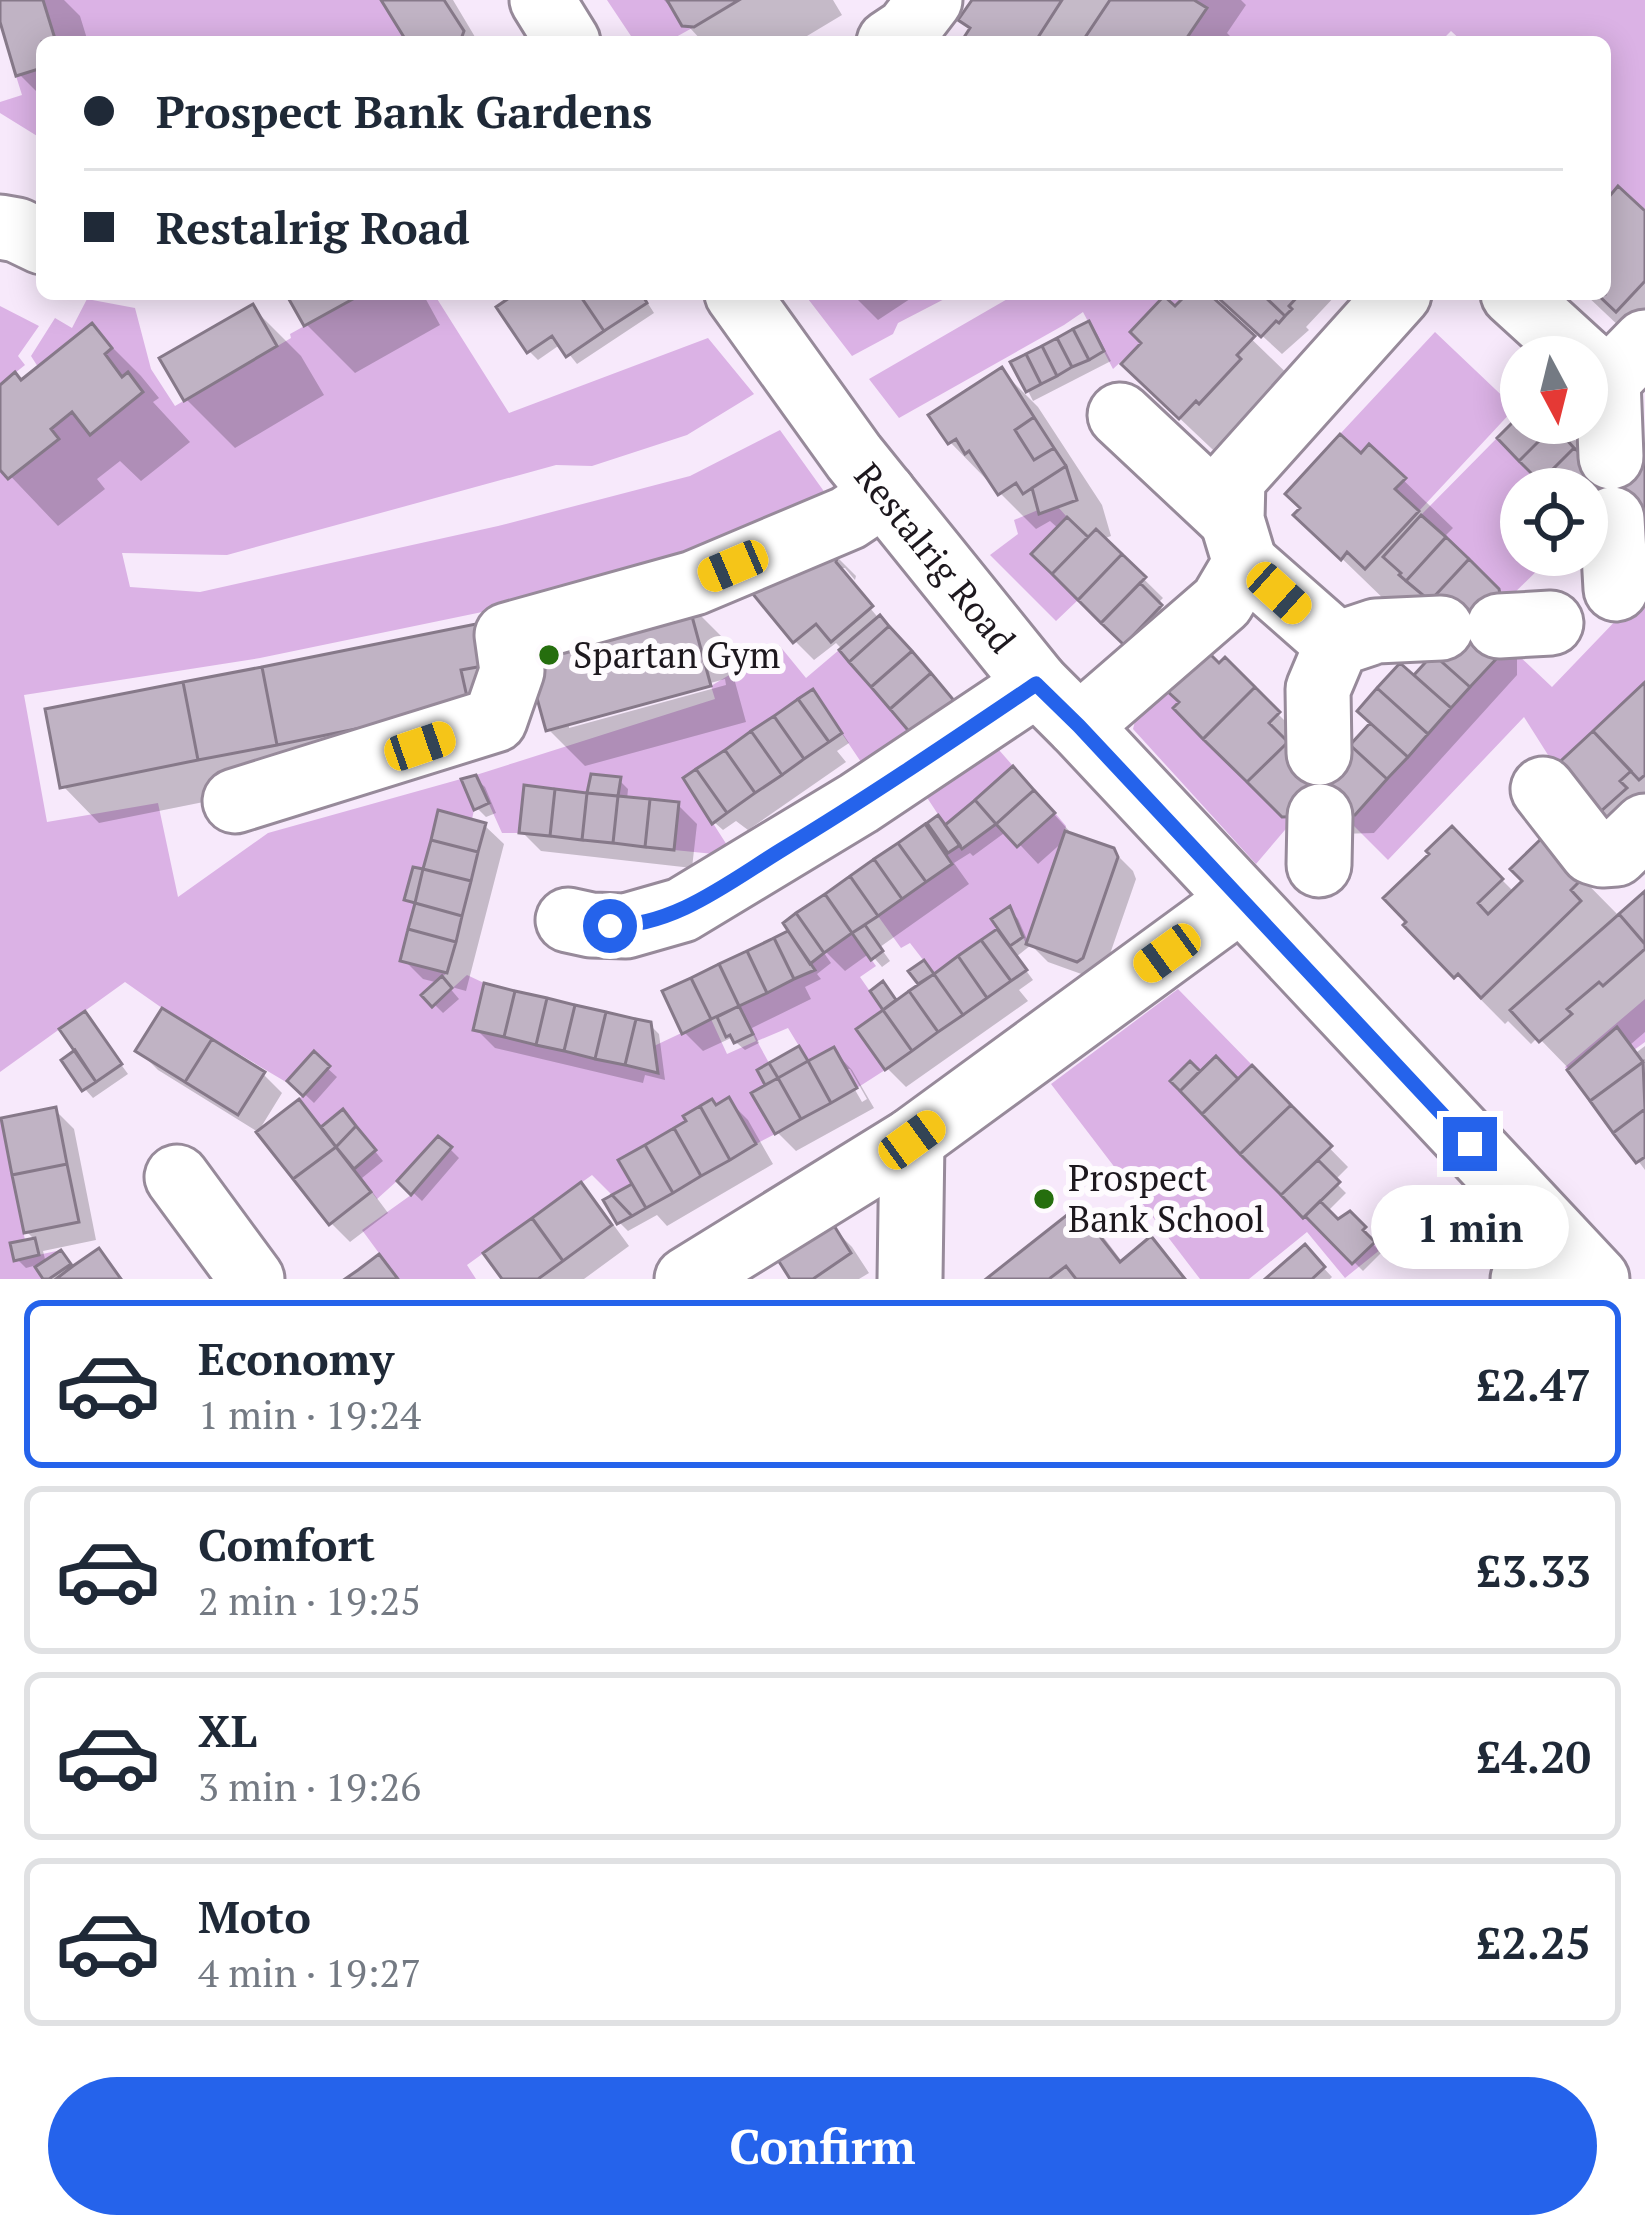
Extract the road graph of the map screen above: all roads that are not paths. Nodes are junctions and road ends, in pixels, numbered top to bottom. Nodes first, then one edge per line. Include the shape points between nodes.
1 (542, 0) edge
2 (930, 0) edge
3 (564, 36) edge
4 (898, 36) edge
5 (0, 227) edge
6 (36, 239) edge
7 (741, 300) edge
8 (1394, 300) edge
9 (1521, 300) edge
10 (1572, 336) edge
11 (1608, 399) edge
12 (1120, 415) dead end
13 (1611, 457) dead end
14 (869, 476) junction
15 (1612, 519) dead end
16 (1238, 542) junction
17 (1616, 589) dead end
18 (1497, 626) dead end
19 (1337, 644) junction
20 (1058, 705) junction
21 (1319, 753) dead end
22 (1543, 789) dead end
23 (235, 801) dead end
24 (1645, 826) edge
25 (1240, 900) junction
26 (568, 920) dead end
27 (912, 1140) junction
28 (177, 1177) dead end
29 (1560, 1266) edge
30 (252, 1279) edge
31 (687, 1279) edge
32 (910, 1279) edge

1 - 3 street
2 - 4 street
5 - 6 street
7 - 14 street, Restalrig Road
8 - 16 street via 1233,479
9 - 10 street
11 - 13 street
12 - 16 street
14 - 20 street, Restalrig Road
14 - 23 street via 848,518 694,583 507,635 512,671 495,720
15 - 17 street
16 - 19 street
16 - 20 street via 1222,602
18 - 19 street via 1376,631
19 - 21 street via 1318,688
20 - 25 street, Restalrig Road
20 - 26 street via 859,803 682,910 626,926
22 - 24 street via 1595,853 1616,854
25 - 27 street
25 - 29 street, Restalrig Road
27 - 31 street
27 - 32 street
28 - 30 street

